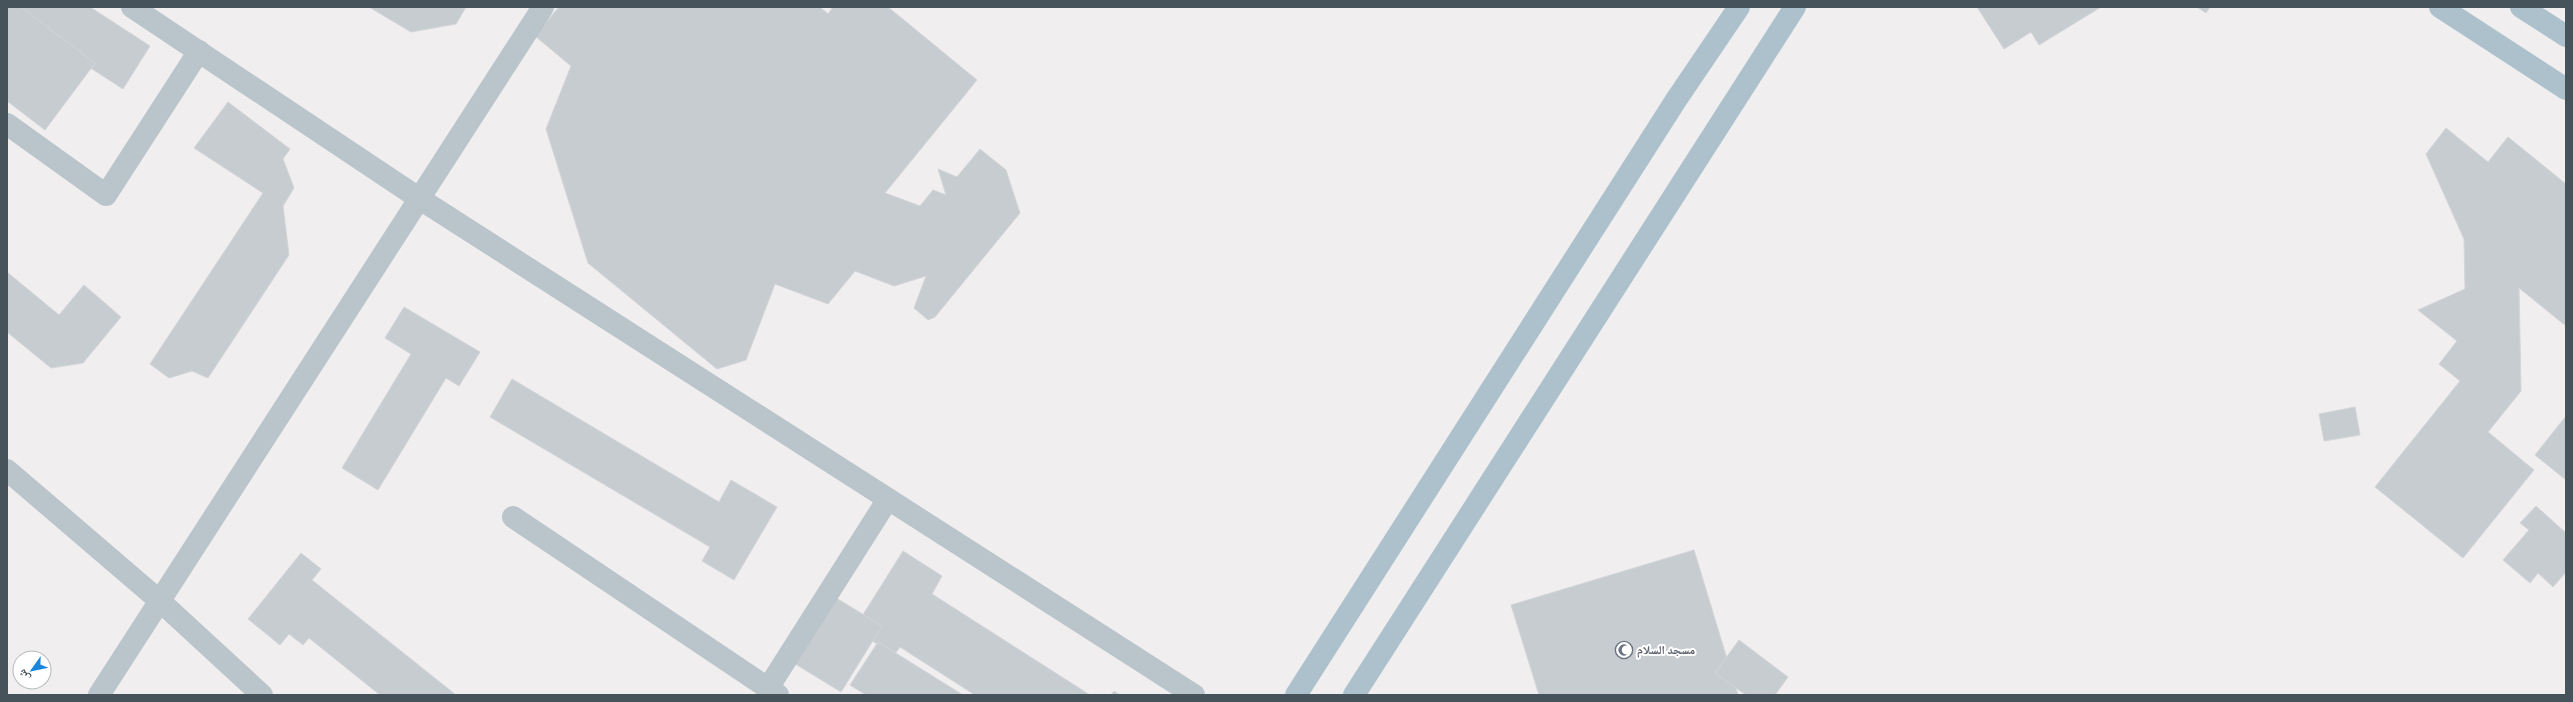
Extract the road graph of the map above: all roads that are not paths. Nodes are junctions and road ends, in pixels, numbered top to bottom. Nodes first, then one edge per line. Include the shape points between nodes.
1 (132, 7) edge
2 (543, 7) edge
3 (1739, 7) edge
4 (1795, 7) edge
5 (2440, 7) edge
6 (2521, 7) edge
7 (2566, 36) edge
8 (199, 52) junction
9 (2566, 90) edge
10 (7, 124) edge
11 (420, 198) junction
12 (7, 470) edge
13 (888, 499) junction
14 (513, 518) dead end
15 (161, 602) junction
16 (773, 692) edge
17 (99, 695) edge
18 (262, 695) edge
19 (1194, 695) edge
20 (1296, 695) edge
21 (1354, 695) edge

1 - 8 street
2 - 11 street
3 - 20 main road via 1676,100
4 - 21 main road
5 - 9 main road
6 - 7 main road
8 - 10 street via 106,195
8 - 11 street
11 - 13 street
11 - 15 street
12 - 15 street
13 - 16 street
13 - 19 street
14 - 16 street
15 - 17 street
15 - 18 street

